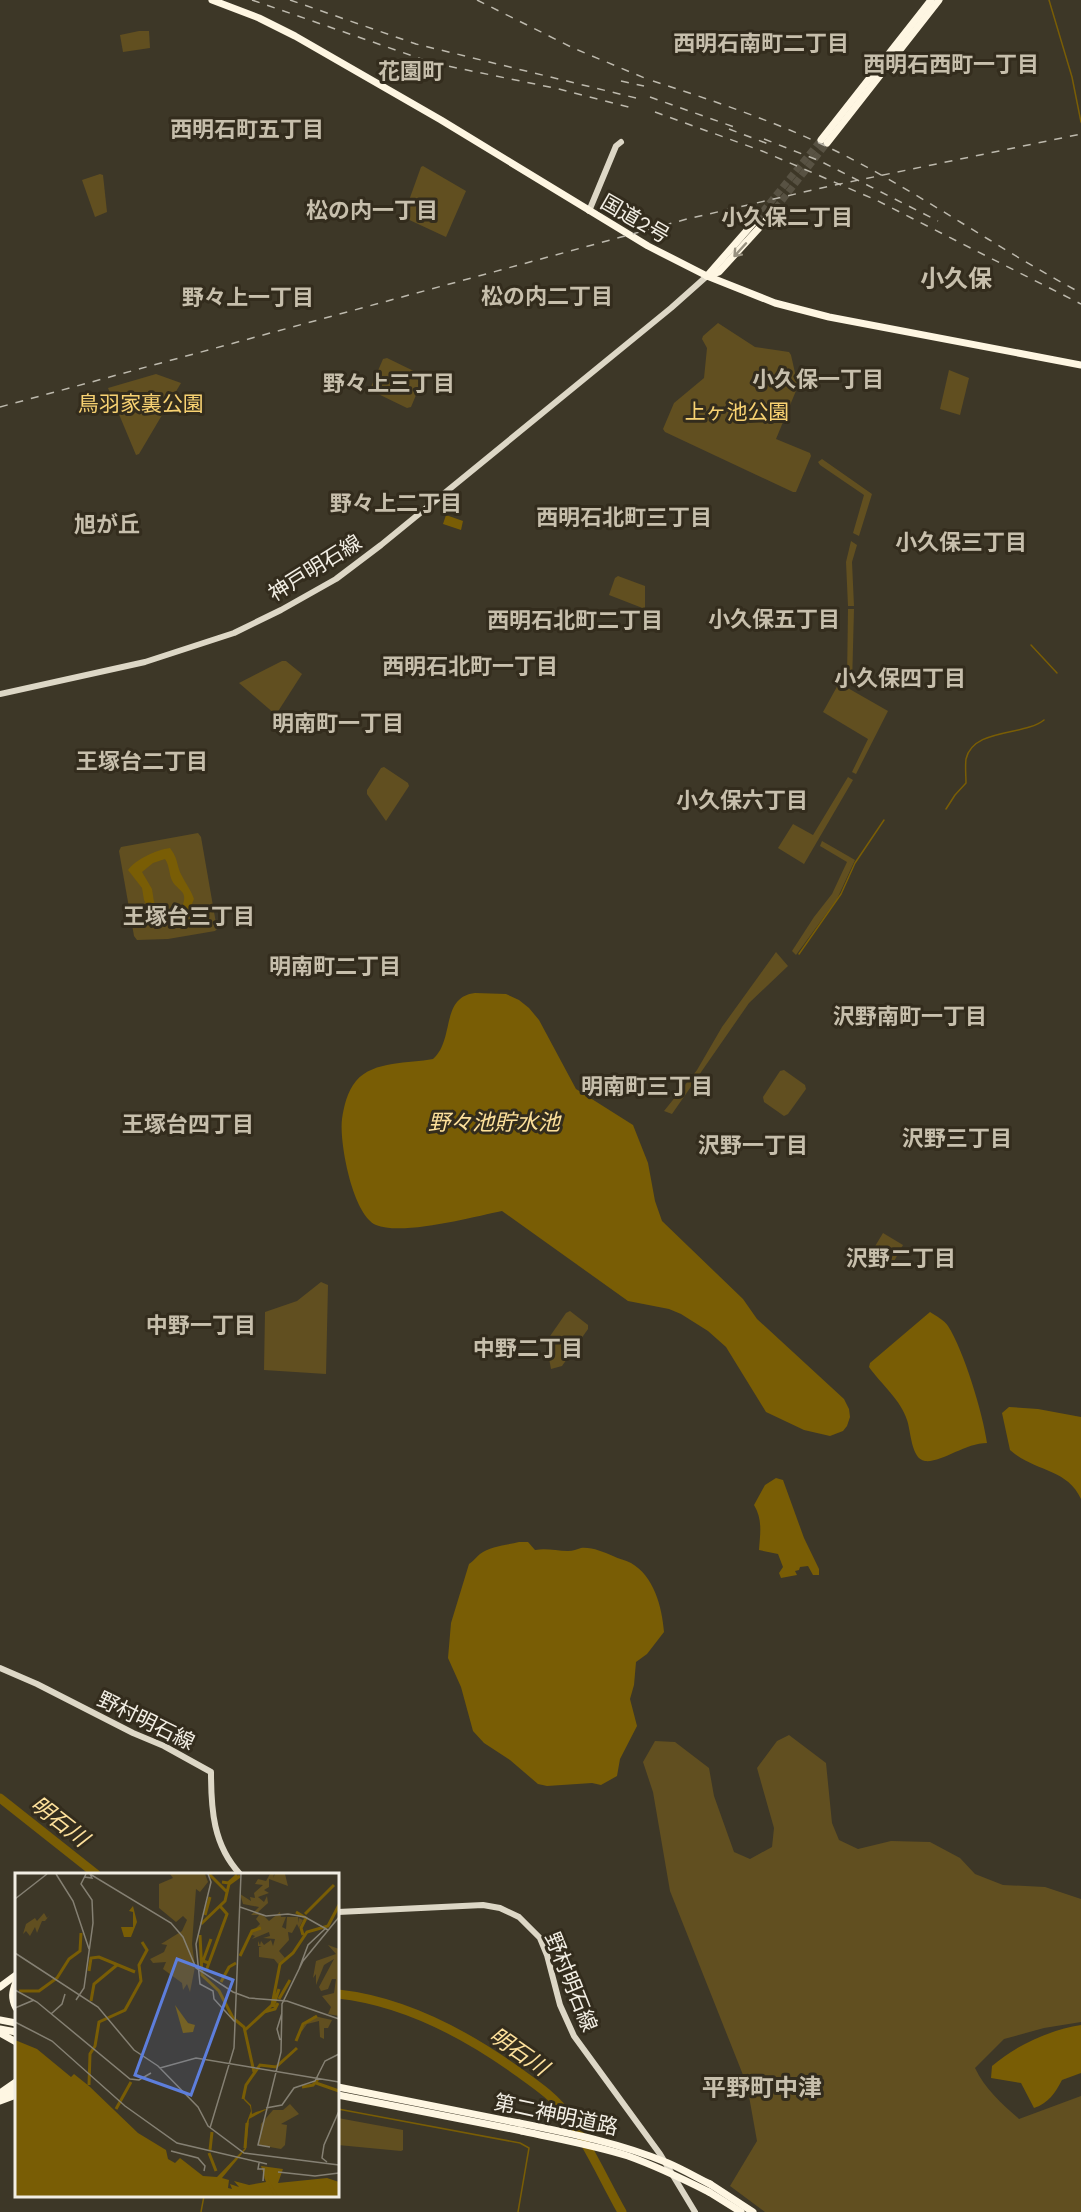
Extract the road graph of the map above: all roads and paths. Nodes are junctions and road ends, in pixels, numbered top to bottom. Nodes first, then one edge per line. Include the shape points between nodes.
1 (212, 0) edge
2 (931, 0) edge
3 (939, 0) edge
4 (621, 142) dead end
5 (589, 211) junction
6 (769, 217) tunnel mouth
7 (756, 220) tunnel mouth
8 (707, 276) junction
9 (1081, 365) edge
10 (0, 694) edge
11 (0, 1668) edge
12 (238, 1873) edge
13 (339, 1912) edge
14 (15, 1976) edge
15 (15, 1985) edge
16 (0, 1987) edge
17 (15, 2006) edge
18 (0, 2020) edge
19 (15, 2023) edge
20 (0, 2029) edge
21 (15, 2032) edge
22 (0, 2034) edge
23 (15, 2042) edge
24 (15, 2083) edge
25 (339, 2087) edge
26 (339, 2095) edge
27 (2, 2097) edge
28 (710, 2188) junction
29 (695, 2212) edge
30 (741, 2212) edge
31 (753, 2212) edge

1 - 5 highway, 国道2号 via 314,46
2 - 3 highway via 824,141
4 - 5 main road
5 - 8 highway, 国道2号
6 -> 8 highway via 719,272
7 - 8 highway
8 - 9 highway, 国道2号 via 793,308
8 - 10 main road, 神戸明石線 via 336,579 254,625 210,642 145,662
11 - 12 main road, 野村明石線 via 211,1772 214,1828
13 - 29 main road, 野村明石線 via 483,1905 519,1917 540,1938 560,2005 580,2048 660,2154
14 - 16 highway
15 - 17 highway
18 - 19 highway
20 - 21 highway
22 - 23 highway
24 - 27 highway
25 - 28 highway, 第二神明道路, bridge via 585,2136 668,2163
26 - 28 highway, 第二神明道路, bridge via 588,2145
28 - 30 highway, 第二神明道路
28 - 31 highway, 第二神明道路

